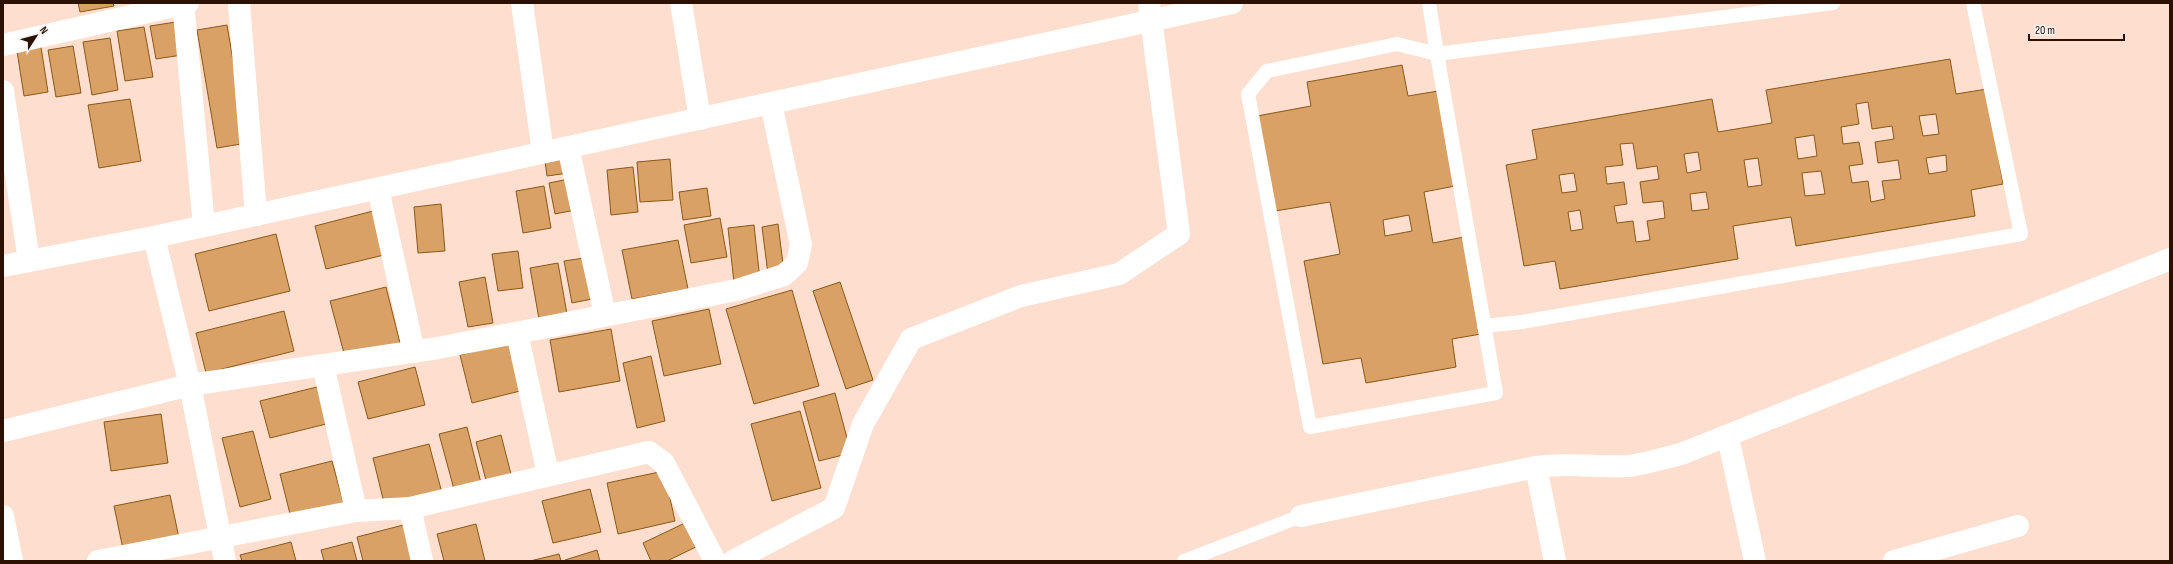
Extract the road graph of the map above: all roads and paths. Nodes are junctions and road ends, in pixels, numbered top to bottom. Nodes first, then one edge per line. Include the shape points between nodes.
1 (185, 3) edge
2 (239, 3) edge
3 (522, 3) edge
4 (681, 3) edge
5 (1232, 3) edge
6 (1429, 3) edge
7 (1833, 3) edge
8 (1973, 3) edge
9 (1151, 12) edge
10 (3, 45) edge
11 (1437, 54) junction
12 (3, 91) edge
13 (771, 103) junction
14 (700, 118) junction
15 (568, 147) junction
16 (543, 152) junction
17 (378, 189) junction
18 (256, 215) junction
19 (204, 226) junction
20 (154, 237) junction
21 (29, 260) junction
22 (2170, 260) edge
23 (3, 266) edge
24 (605, 315) junction
25 (1484, 326) junction
26 (517, 333) junction
27 (414, 352) junction
28 (322, 365) junction
29 (190, 385) junction
30 (3, 431) edge
31 (1728, 437) junction
32 (1536, 467) junction
33 (548, 474) junction
34 (410, 508) junction
35 (356, 511) junction
36 (3, 516) edge
37 (1301, 516) joint
38 (2018, 526) dead end
39 (221, 538) junction
40 (1215, 556) edge
41 (12, 561) edge
42 (98, 561) edge
43 (225, 561) edge
44 (422, 561) edge
45 (715, 561) edge
46 (734, 561) edge
47 (1184, 561) edge
48 (1555, 561) edge
49 (1755, 561) edge
50 (1894, 561) edge

1 - 10 street
1 - 19 street
2 - 18 street
3 - 16 street
4 - 14 street
5 - 9 street
6 - 11 lane
7 - 11 lane
8 - 25 lane via 2021,234 1522,322
9 - 13 street
9 - 46 street via 1179,234 1118,274 1021,296 912,339 863,424 834,508
11 - 25 lane
11 - 25 lane via 1397,44 1290,66 1267,71 1248,94 1310,427 1496,393
12 - 21 street
13 - 14 street
13 - 24 street via 801,245 797,263 784,275 737,290
14 - 15 street
15 - 16 street
15 - 24 street
16 - 17 street
17 - 18 street
17 - 27 street
18 - 19 street
19 - 20 street
20 - 21 street
20 - 29 street
21 - 23 street
22 - 31 street
24 - 26 street
26 - 27 street
26 - 33 street
27 - 28 street
28 - 29 street
28 - 35 street
29 - 30 street
29 - 39 street
31 - 32 street via 1681,454 1630,466 1584,467 1555,464
31 - 49 street
32 - 37 street
32 - 48 street
33 - 34 street
33 - 45 street via 649,452 664,463
34 - 35 street
34 - 44 street
35 - 39 street
36 - 41 street
37 - 40 lane
38 - 50 street
39 - 42 street
39 - 43 street
40 - 47 lane

